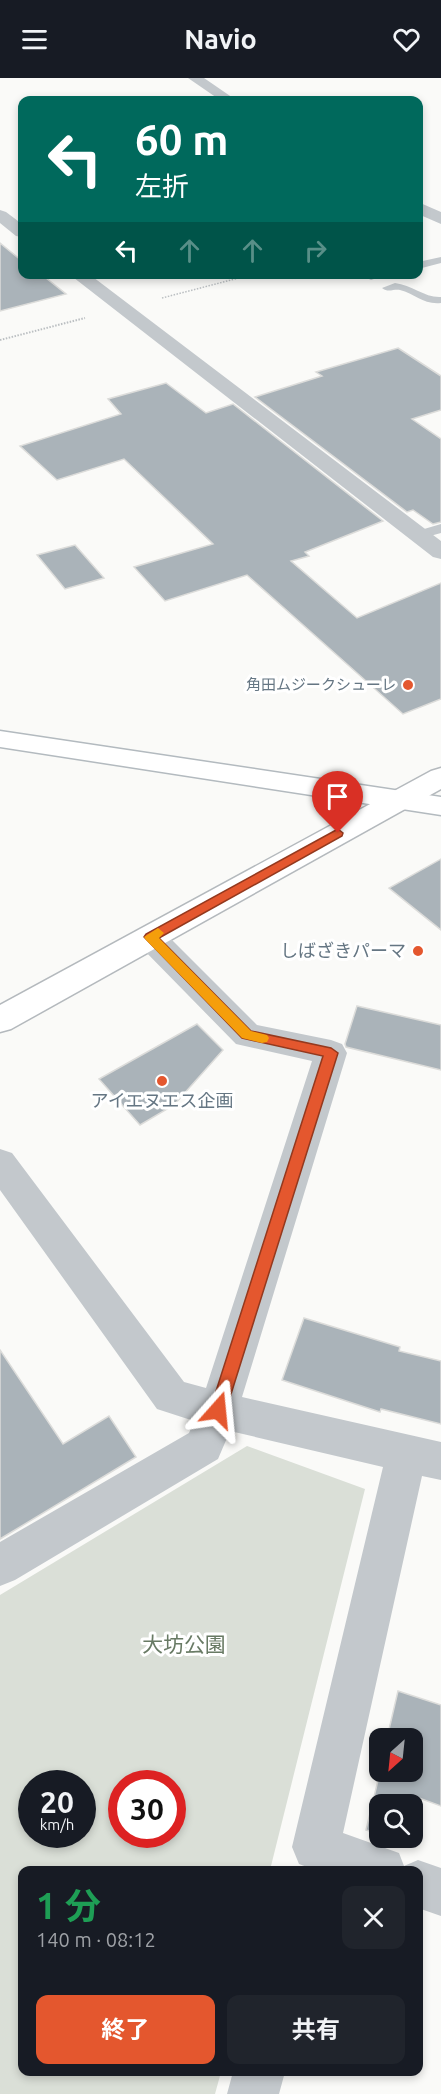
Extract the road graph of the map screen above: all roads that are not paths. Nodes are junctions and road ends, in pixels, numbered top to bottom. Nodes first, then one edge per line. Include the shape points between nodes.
1 (195, 78) edge
2 (223, 96) edge
3 (423, 210) edge
4 (0, 215) edge
5 (441, 219) edge
6 (18, 229) edge
7 (441, 260) edge
8 (423, 265) edge
9 (84, 279) edge
10 (388, 288) dead end
11 (438, 300) edge
12 (416, 306) dead end
13 (441, 528) edge
14 (419, 535) junction
15 (441, 552) edge
16 (0, 739) edge
17 (441, 777) edge
18 (400, 799) junction
19 (441, 806) edge
20 (150, 937) junction
21 (0, 1020) edge
22 (0, 1163) edge
23 (218, 1410) junction
24 (424, 1456) edge
25 (0, 1565) edge
26 (313, 1859) edge
27 (357, 1866) edge
28 (423, 1886) edge
29 (441, 1892) edge
30 (258, 2076) edge
31 (253, 2094) edge

1 - 2 street
3 - 5 street
4 - 6 street
7 - 8 lane
9 - 14 street
10 - 11 lane via 404,286
11 - 12 lane
13 - 14 lane
14 - 15 street
16 - 18 main road
17 - 18 main road
18 - 19 main road
18 - 20 main road
20 - 21 main road
20 - 23 street via 247,1035 331,1053
22 - 23 street via 171,1396
23 - 24 street
23 - 25 street via 204,1446
24 - 26 street
26 - 27 street
28 - 29 street
30 - 31 street

